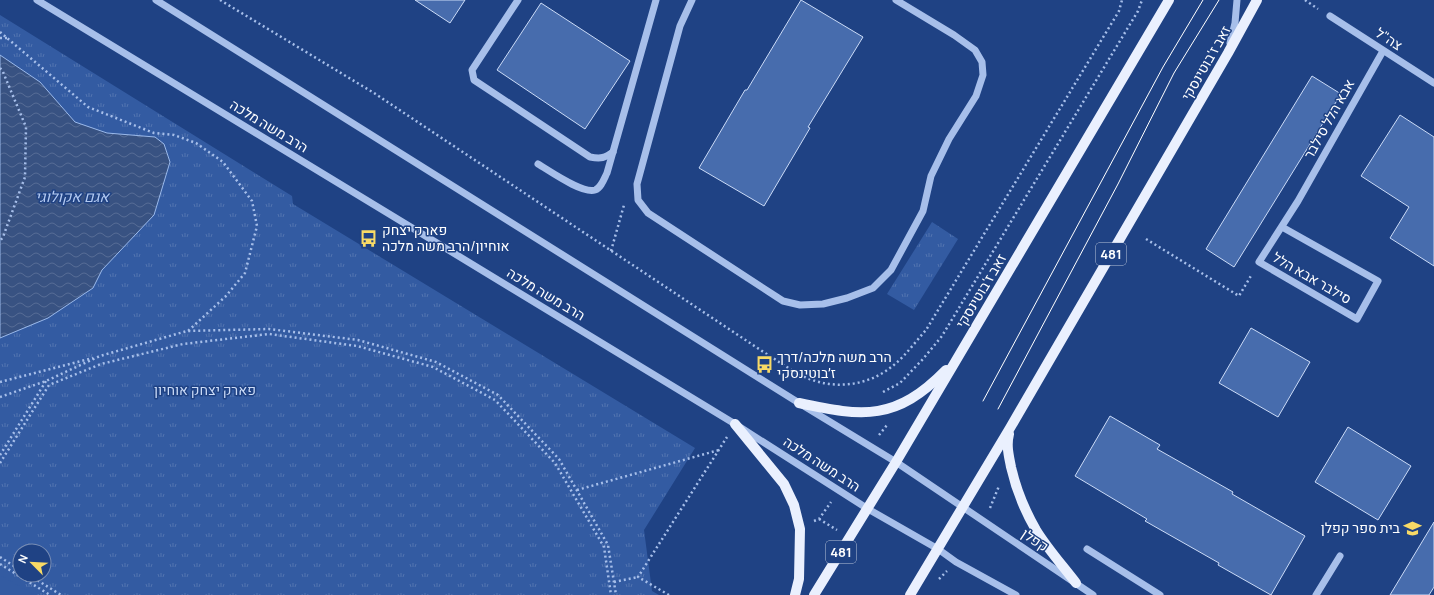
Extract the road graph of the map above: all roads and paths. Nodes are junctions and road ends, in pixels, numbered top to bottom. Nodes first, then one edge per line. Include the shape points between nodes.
1 (37, 0) edge
2 (156, 0) edge
3 (220, 0) edge
4 (518, 0) edge
5 (656, 0) edge
6 (692, 0) edge
7 (896, 0) edge
8 (1122, 0) edge
9 (1142, 0) edge
10 (1169, 0) edge
11 (1236, 0) edge
12 (1257, 0) edge
13 (1330, 16) dead end
14 (0, 32) edge
15 (0, 38) edge
16 (7, 38) junction
17 (1383, 50) junction
18 (1228, 53) junction
19 (0, 68) edge
20 (1434, 83) edge
21 (613, 152) junction
22 (538, 164) dead end
23 (1298, 201) joint
24 (1282, 227) junction
25 (1146, 239) dead end
26 (0, 241) edge
27 (1259, 262) junction
28 (187, 331) junction
29 (100, 356) junction
30 (956, 361) junction
31 (46, 381) junction
32 (0, 382) edge
33 (0, 397) edge
34 (799, 404) junction
35 (874, 413) junction
36 (735, 424) junction
37 (1010, 428) junction
38 (719, 450) junction
39 (0, 454) edge
40 (896, 462) junction
41 (0, 463) edge
42 (999, 486) dead end
43 (577, 490) junction
44 (840, 490) junction
45 (963, 507) junction
46 (868, 509) junction
47 (984, 521) junction
48 (800, 529) junction
49 (938, 549) junction
50 (1087, 549) dead end
51 (1340, 556) dead end
52 (0, 557) edge
53 (956, 562) junction
54 (0, 564) edge
55 (12, 565) edge
56 (638, 577) junction
57 (614, 582) junction
58 (936, 582) dead end
59 (42, 583) edge
60 (1076, 583) junction
61 (50, 595) edge
62 (61, 595) edge
63 (611, 595) edge
64 (616, 595) edge
65 (669, 595) edge
66 (795, 595) edge
67 (814, 595) edge
68 (910, 595) edge
69 (1016, 595) edge
70 (1093, 595) edge
71 (1160, 595) edge
72 (1316, 595) edge

1 - 36 street, הרב משה מלכה
2 - 34 street
3 - 8 path via 374,93 801,375 821,383 847,385 874,378 895,364 926,330 1119,11
4 - 21 street via 472,70 474,80 590,157 600,159
5 - 21 street
6 - 7 street via 680,26 637,184 638,200 648,213 783,300 800,304 823,304 847,298 873,288 890,270 923,211 931,176 949,139 976,96 983,75 982,62 975,50
9 - 35 path via 1138,11 942,336 900,383 875,396
10 - 30 main road, זאב ז'בוטינסקי / 481
11 - 18 street via 1235,23
12 - 18 main road, זאב ז'בוטינסקי / 481
13 - 17 street, צה"ל
14 - 16 path
15 - 16 path
16 - 28 path via 88,107 154,133 174,135 196,143 223,162 252,201 257,226 245,272 226,296
17 - 20 street, צה"ל
17 - 23 street, אבא הלל סילבר
18 - 37 main road, זאב ז'בוטינסקי / 481
19 - 26 path via 26,127 25,177
21 - 22 street via 601,186 595,190 586,191
23 - 24 street, סילבר אבא הלל
24 - 27 street, סילבר אבא הלל
24 - 27 street, סילבר אבא הלל via 1378,281 1357,320
25 - 27 path via 1239,296
28 - 29 path
28 - 43 path via 269,329 358,340 436,362 498,395 559,459
29 - 31 path
29 - 32 path
30 - 35 main road via 920,394 897,406
30 - 40 main road, זאב ז'בוטינסקי / 481
31 - 33 path
31 - 39 path
34 - 35 main road via 848,412
34 - 40 street
36 - 38 path
36 - 44 street, הרב משה מלכה
36 - 48 main road via 784,484 794,505
37 - 45 main road, זאב ז'בוטינסקי / 481
37 - 60 main road via 1007,445 1009,456 1015,483 1024,505 1036,530
38 - 43 path
38 - 56 path
40 - 45 street
40 - 46 main road, זאב ז'בוטינסקי / 481
41 - 63 path via 49,385 101,364 183,344 269,334 357,346 433,367 495,400 559,469 604,547
42 - 47 path
43 - 57 path via 608,545
44 - 46 street, הרב משה מלכה
44 - 48 path via 819,519
45 - 47 street, קפלן
45 - 49 main road, זאב ז'בוטינסקי / 481
46 - 49 street, הרב משה מלכה
46 - 67 main road, זאב ז'בוטינסקי / 481
47 - 60 street, קפלן
48 - 66 main road via 799,579
49 - 53 street
49 - 68 main road, זאב ז'בוטינסקי / 481
50 - 71 street
51 - 72 street
52 - 55 path
53 - 58 path
53 - 69 street
54 - 61 path
56 - 57 path
56 - 65 path
57 - 64 path
59 - 62 path
60 - 70 street, קפלן

